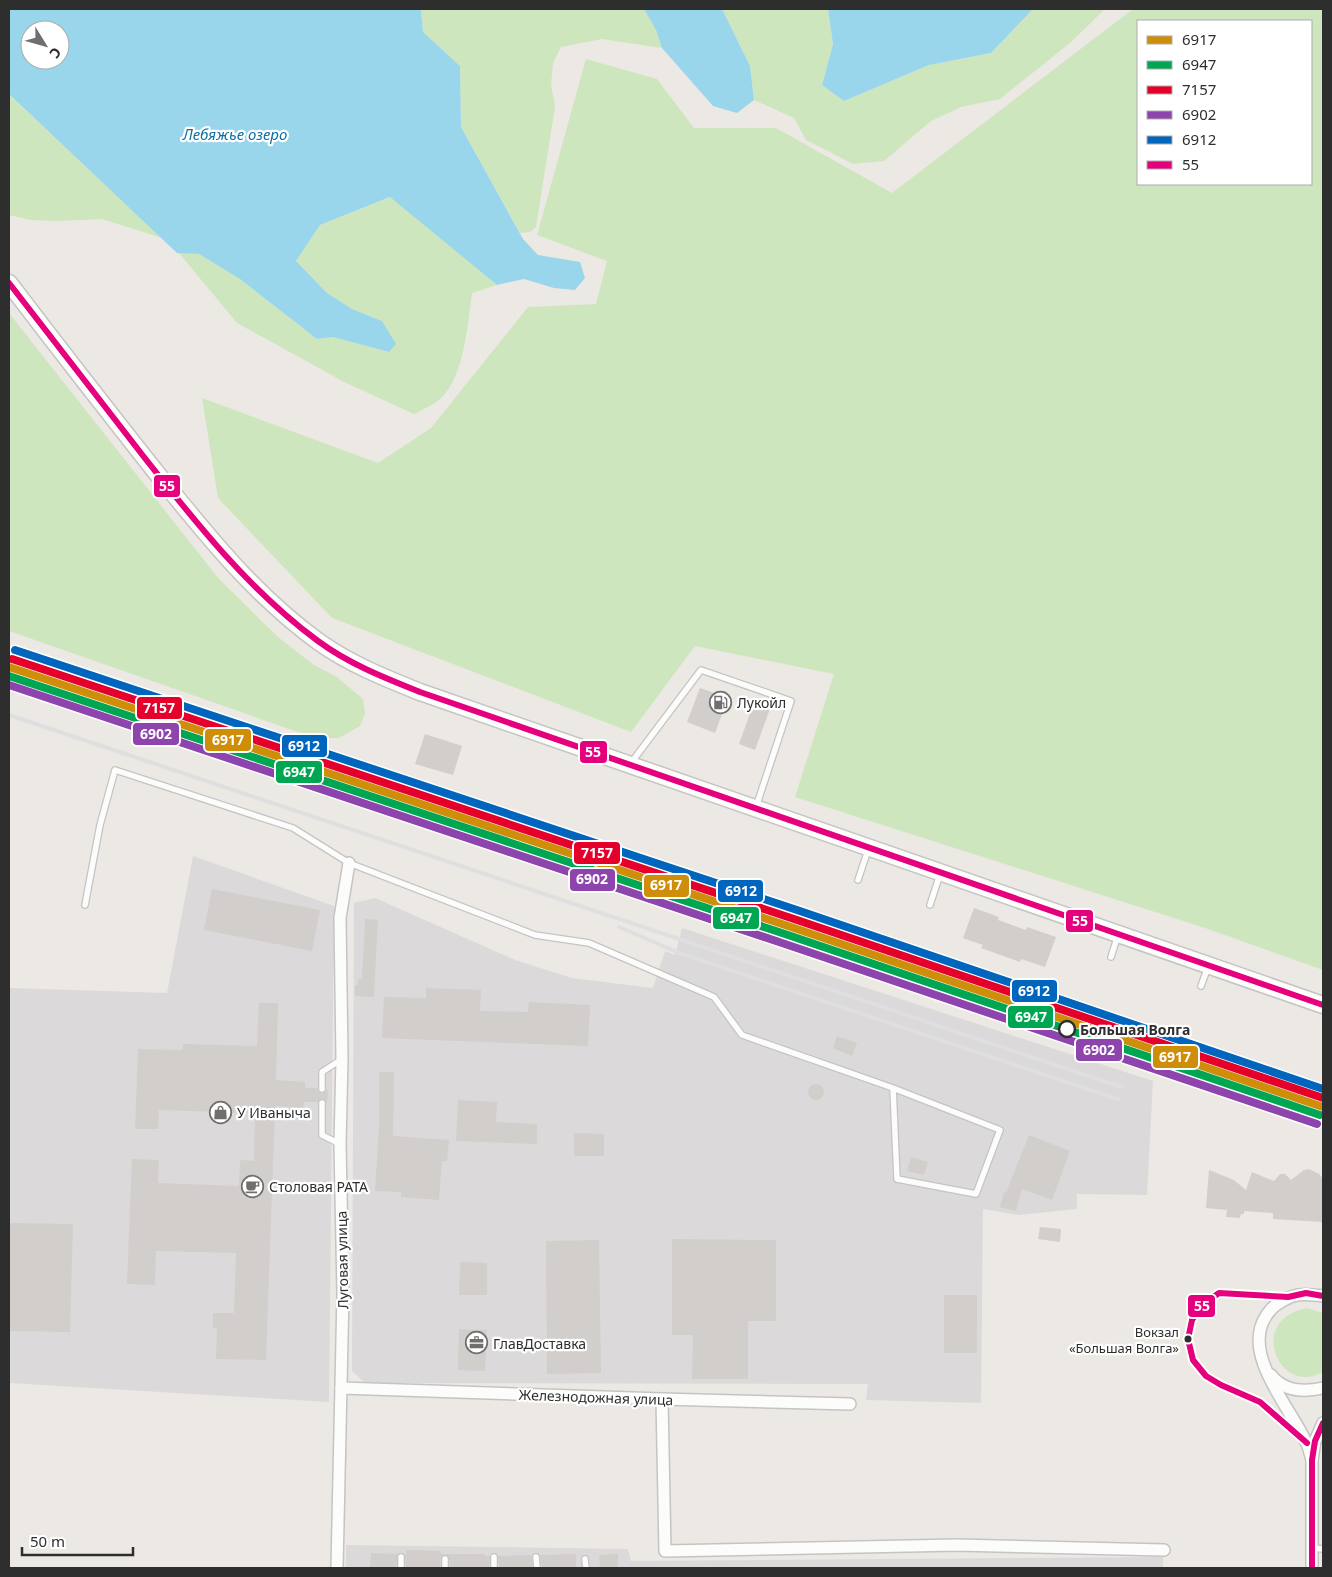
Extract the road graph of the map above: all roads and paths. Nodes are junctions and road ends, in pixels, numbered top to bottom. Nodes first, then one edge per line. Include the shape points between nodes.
1 (9, 283) edge
2 (629, 766) junction
3 (755, 809) junction
4 (869, 848) junction
5 (349, 863) junction
6 (941, 873) junction
7 (858, 880) dead end
8 (85, 905) dead end
9 (930, 905) dead end
10 (1118, 935) junction
11 (1111, 957) dead end
12 (1208, 967) junction
13 (1201, 986) dead end
14 (1323, 1006) edge
15 (342, 1059) junction
16 (894, 1088) junction
17 (322, 1089) dead end
18 (322, 1102) dead end
19 (340, 1144) junction
20 (1323, 1296) edge
21 (1288, 1297) junction
22 (1263, 1364) junction
23 (341, 1388) junction
24 (1323, 1388) edge
25 (662, 1399) junction
26 (850, 1404) dead end
27 (1323, 1423) edge
28 (1315, 1440) edge
29 (1318, 1548) edge
30 (1164, 1550) dead end
31 (401, 1557) dead end
32 (494, 1557) dead end
33 (536, 1557) dead end
34 (445, 1558) dead end
35 (586, 1559) dead end
36 (337, 1568) edge
37 (401, 1568) edge
38 (445, 1568) edge
39 (494, 1568) edge
40 (537, 1568) edge
41 (586, 1568) edge
42 (1312, 1568) edge

1 - 2 main road via 203,531 270,603 296,624 349,660 381,676
2 - 3 main road
2 - 3 lane via 701,670 791,701
3 - 4 main road
4 - 6 main road
4 - 7 lane
5 - 8 lane via 293,828 115,770
5 - 15 street, Луговая улица via 340,918
5 - 16 lane via 535,935 589,943 714,997 742,1035
6 - 9 lane
6 - 10 main road
10 - 11 lane
10 - 12 main road
12 - 13 lane
12 - 14 main road
15 - 17 lane via 322,1072
15 - 19 street, Луговая улица
16 - 16 lane via 897,1179 976,1194 1000,1130
18 - 19 lane via 322,1134
19 - 23 street, Луговая улица
20 - 21 street via 1306,1293
21 - 22 street via 1272,1308 1261,1324 1258,1344
21 - 28 lane via 1219,1293 1203,1304 1192,1320 1188,1339 1194,1360 1206,1376 1260,1402
22 - 24 street via 1275,1380 1290,1388 1308,1392
22 - 28 street
23 - 25 street, Железнодожная улица
23 - 36 street, Луговая улица
25 - 26 street, Железнодожная улица
25 - 30 street via 665,1551 957,1545
27 - 28 street
28 - 29 street via 1312,1460
29 - 42 street
31 - 37 lane
32 - 39 lane
33 - 40 lane
34 - 38 lane
35 - 41 lane

